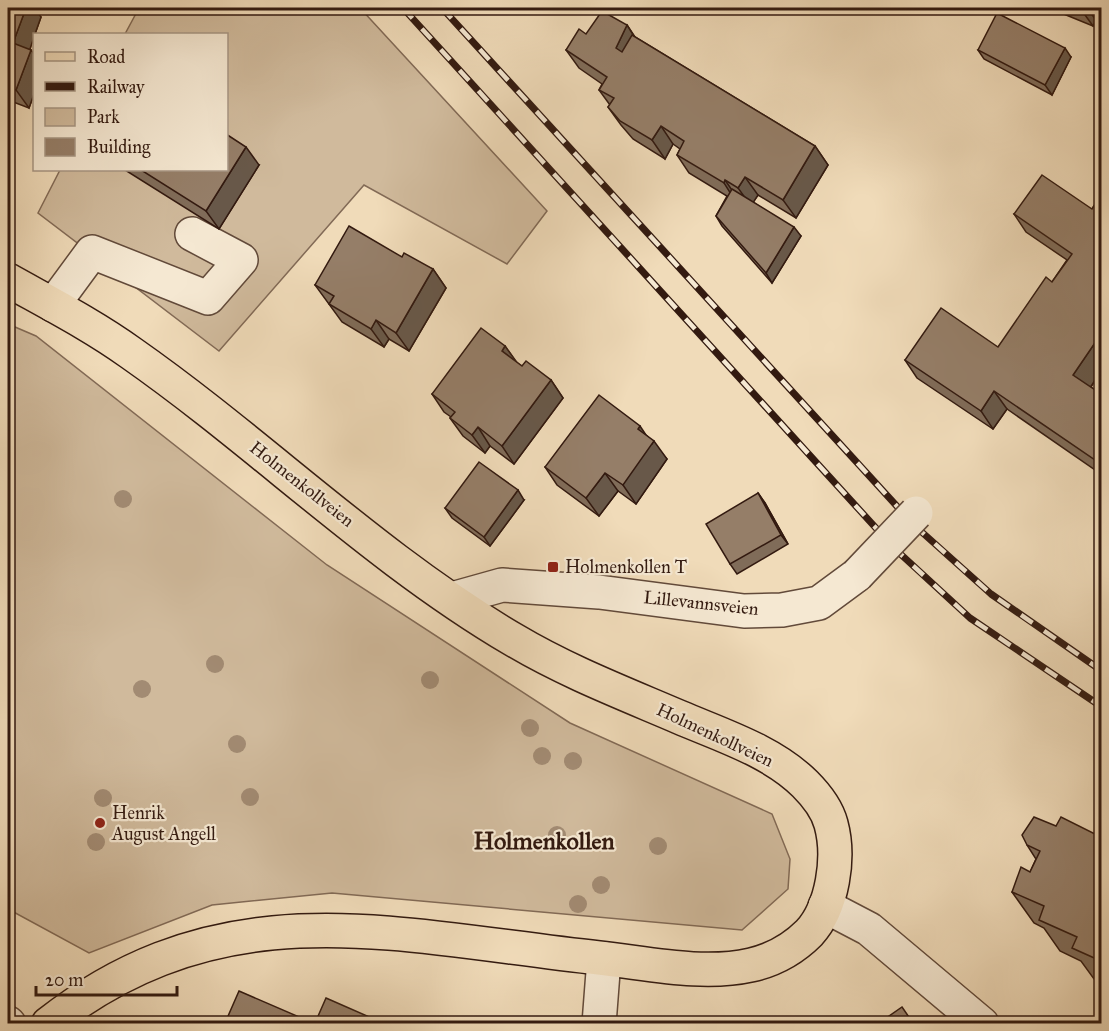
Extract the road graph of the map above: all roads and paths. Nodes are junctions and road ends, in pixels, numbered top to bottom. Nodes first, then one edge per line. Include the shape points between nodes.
1 (192, 234) dead end
2 (8, 280) edge
3 (53, 305) junction
4 (916, 513) dead end
5 (452, 599) junction
6 (825, 906) junction
7 (604, 959) junction
8 (48, 1023) edge
9 (599, 1023) edge
10 (982, 1023) edge

1 - 3 street via 241,260 208,298 92,252
2 - 3 main road, Holmenkollveien
3 - 5 main road, Holmenkollveien via 127,350 188,394
4 - 5 street, Lillevannsveien, bridge via 857,575 819,603 782,610 744,611 599,592 502,585
5 - 6 main road, Holmenkollveien via 513,640 576,673 749,747 802,781 820,802 830,822 833,864
6 - 7 main road, Holmenkollveien via 818,922 799,941 775,958 750,965 677,967
6 - 10 street via 869,929
7 - 8 main road, Holmenkollveien via 387,932 270,931 215,940 167,955 82,996
7 - 9 street

